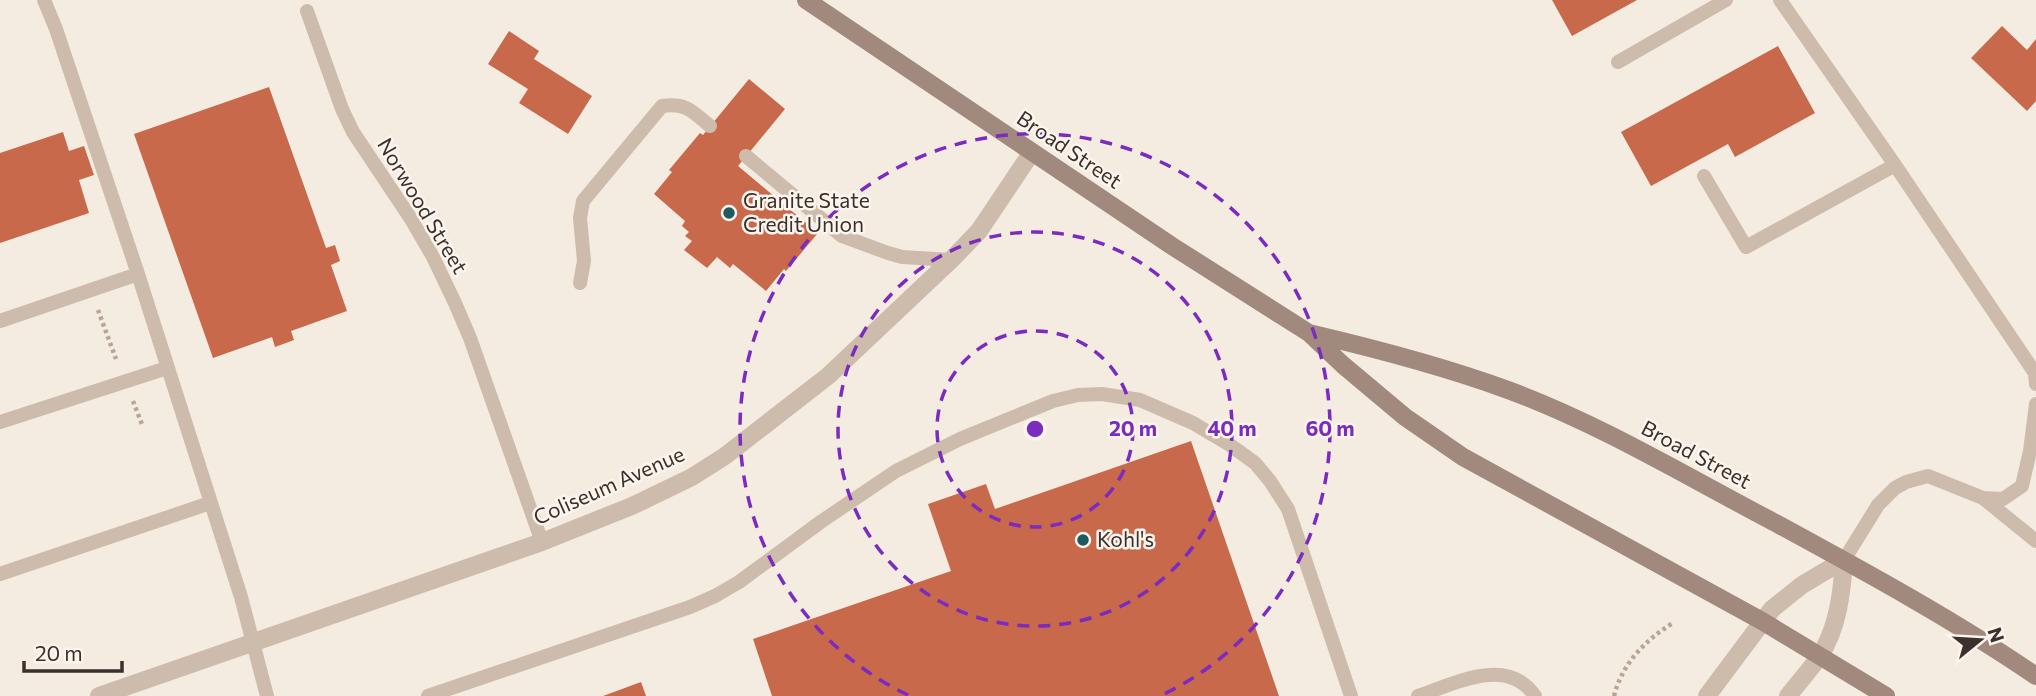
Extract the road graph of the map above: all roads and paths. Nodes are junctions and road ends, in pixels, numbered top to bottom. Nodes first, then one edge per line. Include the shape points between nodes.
1 (44, 0) edge
2 (806, 0) edge
3 (1726, 0) edge
4 (1780, 0) edge
5 (307, 11) dead end
6 (1618, 62) dead end
7 (710, 126) dead end
8 (1032, 152) junction
9 (746, 156) dead end
10 (1895, 165) junction
11 (1704, 176) dead end
12 (951, 260) junction
13 (138, 274) junction
14 (580, 283) dead end
15 (98, 310) dead end
16 (0, 321) edge
17 (1309, 333) junction
18 (116, 359) dead end
19 (167, 368) junction
20 (2036, 375) edge
21 (131, 398) dead end
22 (2036, 404) edge
23 (0, 422) edge
24 (143, 427) dead end
25 (1983, 498) junction
26 (211, 503) junction
27 (542, 541) junction
28 (2036, 541) edge
29 (1844, 560) junction
30 (0, 574) edge
31 (1762, 621) junction
32 (1673, 623) dead end
33 (252, 642) junction
34 (1820, 656) junction
35 (2036, 676) edge
36 (99, 696) edge
37 (267, 696) edge
38 (428, 696) edge
39 (1351, 696) edge
40 (1418, 696) edge
41 (1535, 696) edge
42 (1614, 696) edge
43 (1707, 696) edge
44 (1788, 696) edge
45 (1886, 696) edge

1 - 13 lane
2 - 8 main road, Broad Street
3 - 6 lane
4 - 10 lane
5 - 27 lane, Norwood Street via 353,132 411,219 455,303
7 - 14 lane via 676,104 662,106 583,201
8 - 12 street, Coliseum Avenue via 979,231
8 - 17 main road, Broad Street
9 - 12 lane via 842,236 888,254
10 - 11 lane via 1746,247
10 - 20 lane
12 - 27 street, Coliseum Avenue via 828,376 725,456 632,506
13 - 16 lane
13 - 19 lane
15 - 18 path
17 - 29 main road, Broad Street via 1451,370 1542,404 1614,437
17 - 31 main road, Broad Street via 1405,417 1463,457
19 - 23 lane
19 - 26 lane
21 - 24 path
22 - 25 lane via 2022,486 2003,499
25 - 28 lane
25 - 29 lane via 1928,476 1906,482 1878,505
26 - 30 lane
26 - 33 lane
27 - 33 street, Coliseum Avenue
29 - 31 street via 1802,585
29 - 34 street via 1839,605
29 - 35 main road, Broad Street
31 - 34 main road, Broad Street
31 - 43 street
32 - 42 path via 1630,660
33 - 36 street, Coliseum Avenue
33 - 37 lane
34 - 44 street
34 - 45 main road, Broad Street
38 - 39 lane via 715,596 896,471 1053,401 1102,394 1140,400 1193,423 1255,463 1270,481 1288,509
40 - 41 lane via 1493,674 1524,683

